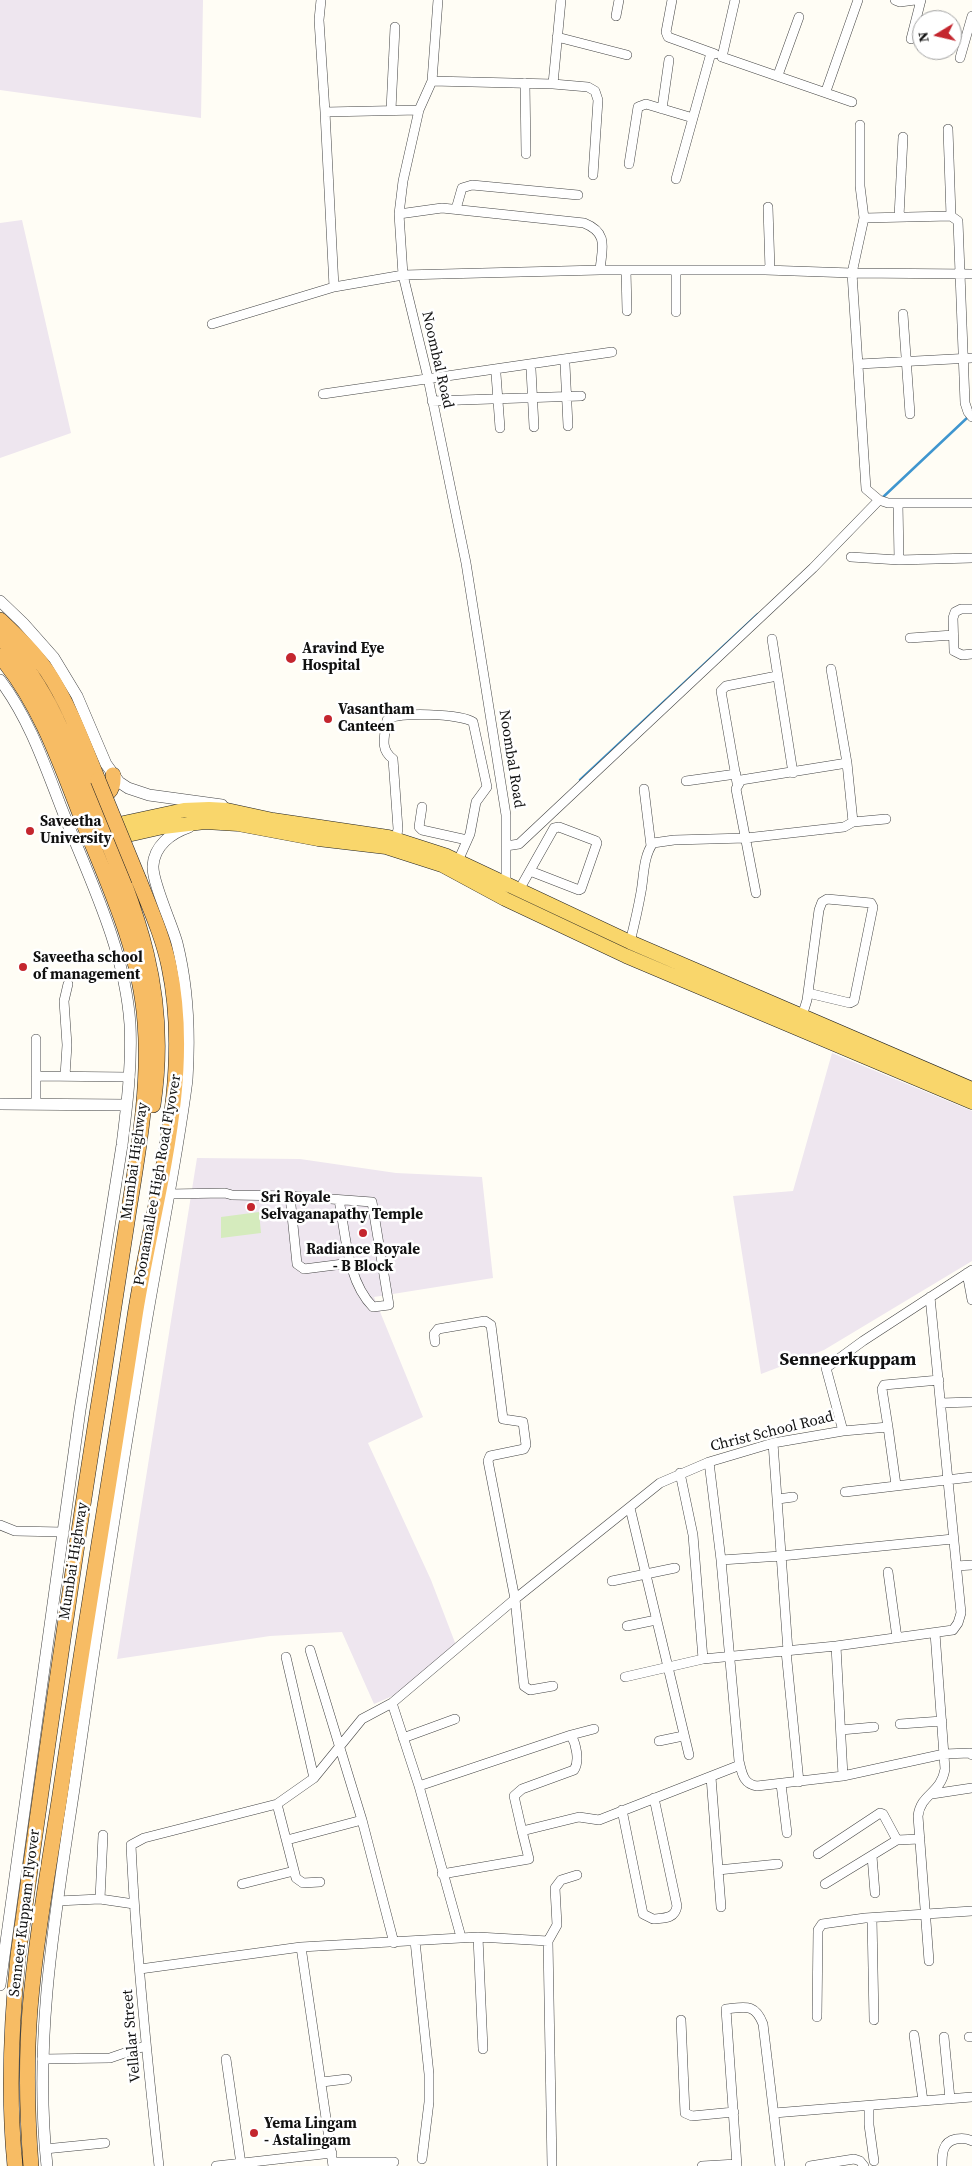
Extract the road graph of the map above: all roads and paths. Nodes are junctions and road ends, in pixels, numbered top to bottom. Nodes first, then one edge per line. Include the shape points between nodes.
1 (321, 0) edge
2 (438, 0) edge
3 (560, 0) edge
4 (619, 0) edge
5 (672, 0) edge
6 (735, 0) edge
7 (858, 0) edge
8 (895, 0) edge
9 (915, 0) edge
10 (616, 16) dead end
11 (972, 16) edge
12 (799, 17) dead end
13 (395, 27) dead end
14 (557, 37) junction
15 (962, 51) edge
16 (711, 53) junction
17 (627, 55) dead end
18 (722, 57) junction
19 (669, 60) dead end
20 (778, 75) junction
21 (432, 81) junction
22 (525, 84) junction
23 (553, 84) junction
24 (826, 91) junction
25 (852, 102) dead end
26 (662, 109) junction
27 (391, 110) junction
28 (419, 110) junction
29 (326, 112) junction
30 (693, 118) junction
31 (860, 125) dead end
32 (948, 128) dead end
33 (903, 137) dead end
34 (526, 154) dead end
35 (629, 164) dead end
36 (593, 175) dead end
37 (676, 178) dead end
38 (578, 195) dead end
39 (768, 207) dead end
40 (456, 209) junction
41 (400, 214) junction
42 (951, 216) junction
43 (899, 217) junction
44 (864, 218) junction
45 (600, 270) junction
46 (626, 270) junction
47 (676, 270) junction
48 (770, 270) junction
49 (852, 273) junction
50 (961, 274) junction
51 (972, 274) edge
52 (403, 275) junction
53 (334, 288) junction
54 (627, 311) dead end
55 (676, 312) dead end
56 (903, 314) dead end
57 (212, 324) dead end
58 (612, 352) dead end
59 (968, 359) edge
60 (906, 361) junction
61 (565, 364) dead end
62 (859, 364) junction
63 (531, 369) dead end
64 (496, 374) dead end
65 (428, 378) junction
66 (323, 394) dead end
67 (567, 396) junction
68 (581, 396) dead end
69 (533, 397) junction
70 (498, 398) junction
71 (432, 401) junction
72 (910, 414) dead end
73 (972, 417) edge
74 (568, 426) dead end
75 (534, 427) dead end
76 (500, 428) dead end
77 (879, 500) junction
78 (898, 503) junction
79 (972, 503) edge
80 (851, 557) dead end
81 (972, 558) edge
82 (899, 560) junction
83 (0, 601) edge
84 (972, 608) edge
85 (0, 620) edge
86 (953, 635) junction
87 (0, 637) edge
88 (910, 638) dead end
89 (772, 639) dead end
90 (972, 654) edge
91 (0, 656) edge
92 (831, 669) dead end
93 (777, 676) junction
94 (0, 680) edge
95 (847, 763) junction
96 (793, 772) junction
97 (113, 776) junction
98 (737, 779) junction
99 (686, 781) dead end
100 (92, 785) junction
101 (644, 789) dead end
102 (422, 807) dead end
103 (245, 813) junction
104 (886, 819) dead end
105 (213, 822) junction
106 (853, 822) junction
107 (105, 834) junction
108 (746, 838) junction
109 (396, 839) junction
110 (467, 840) junction
111 (506, 846) junction
112 (651, 846) junction
113 (458, 861) junction
114 (530, 871) junction
115 (506, 884) junction
116 (519, 890) junction
117 (756, 893) dead end
118 (505, 899) junction
119 (630, 942) junction
120 (68, 984) dead end
121 (808, 993) junction
122 (802, 1016) junction
123 (36, 1039) dead end
124 (36, 1076) junction
125 (66, 1076) junction
126 (130, 1076) junction
127 (972, 1089) edge
128 (972, 1102) edge
129 (36, 1103) junction
130 (0, 1104) edge
131 (127, 1105) junction
132 (168, 1195) junction
133 (290, 1196) junction
134 (340, 1200) junction
135 (128, 1212) junction
136 (351, 1263) junction
137 (970, 1271) edge
138 (930, 1297) junction
139 (972, 1300) edge
140 (435, 1342) dead end
141 (939, 1380) junction
142 (972, 1402) edge
143 (942, 1403) junction
144 (888, 1426) junction
145 (843, 1431) junction
146 (773, 1443) junction
147 (119, 1452) junction
148 (709, 1462) junction
149 (680, 1473) junction
150 (972, 1477) edge
151 (948, 1480) junction
152 (896, 1485) junction
153 (845, 1492) dead end
154 (793, 1497) dead end
155 (778, 1499) junction
156 (630, 1508) junction
157 (0, 1525) edge
158 (63, 1532) junction
159 (953, 1539) junction
160 (781, 1556) junction
161 (721, 1560) junction
162 (972, 1565) edge
163 (956, 1566) junction
164 (675, 1568) dead end
165 (888, 1572) dead end
166 (646, 1574) junction
167 (612, 1581) dead end
168 (515, 1599) junction
169 (656, 1620) junction
170 (627, 1626) dead end
171 (935, 1633) junction
172 (896, 1638) junction
173 (836, 1646) junction
174 (310, 1650) dead end
175 (787, 1651) junction
176 (729, 1656) junction
177 (286, 1657) dead end
178 (702, 1659) junction
179 (666, 1667) junction
180 (625, 1677) dead end
181 (553, 1686) dead end
182 (48, 1691) junction
183 (392, 1703) junction
184 (454, 1719) dead end
185 (70, 1721) joint
186 (942, 1721) junction
187 (900, 1724) dead end
188 (874, 1727) dead end
189 (594, 1729) dead end
190 (840, 1730) junction
191 (571, 1735) junction
192 (683, 1736) junction
193 (403, 1738) junction
194 (659, 1742) dead end
195 (338, 1748) junction
196 (944, 1754) junction
197 (689, 1755) dead end
198 (972, 1755) edge
199 (740, 1765) junction
200 (843, 1776) junction
201 (711, 1777) junction
202 (314, 1778) junction
203 (799, 1782) junction
204 (781, 1784) junction
205 (419, 1786) junction
206 (972, 1788) edge
207 (932, 1794) junction
208 (654, 1798) junction
209 (276, 1804) junction
210 (622, 1810) junction
211 (362, 1820) junction
212 (522, 1831) junction
213 (787, 1833) dead end
214 (103, 1835) dead end
215 (920, 1839) junction
216 (287, 1840) junction
217 (897, 1840) junction
218 (818, 1854) dead end
219 (872, 1856) junction
220 (778, 1864) dead end
221 (718, 1870) junction
222 (294, 1871) junction
223 (442, 1874) junction
224 (577, 1875) dead end
225 (320, 1882) dead end
226 (242, 1884) dead end
227 (825, 1884) dead end
228 (875, 1892) dead end
229 (100, 1899) junction
230 (58, 1901) junction
231 (134, 1904) junction
232 (720, 1907) dead end
233 (972, 1910) edge
234 (926, 1914) junction
235 (872, 1918) junction
236 (3, 1932) edge
237 (478, 1936) junction
238 (461, 1937) junction
239 (415, 1941) junction
240 (548, 1941) junction
241 (394, 1943) junction
242 (302, 1947) junction
243 (928, 1961) dead end
244 (140, 1969) junction
245 (0, 1985) edge
246 (816, 2016) dead end
247 (681, 2020) dead end
248 (874, 2020) dead end
249 (914, 2035) dead end
250 (944, 2037) dead end
251 (145, 2046) junction
252 (483, 2049) dead end
253 (226, 2058) dead end
254 (42, 2059) junction
255 (346, 2079) dead end
256 (322, 2082) junction
257 (972, 2097) edge
258 (950, 2099) junction
259 (923, 2101) junction
260 (869, 2106) junction
261 (734, 2112) junction
262 (774, 2113) junction
263 (972, 2141) edge
264 (105, 2143) dead end
265 (46, 2149) junction
266 (422, 2159) dead end
267 (333, 2160) edge
268 (874, 2161) dead end
269 (394, 2162) dead end
270 (241, 2164) junction
271 (737, 2165) edge
272 (15, 2166) edge
273 (31, 2166) edge
274 (47, 2166) edge
275 (159, 2166) edge
276 (216, 2166) edge
277 (552, 2166) edge
278 (702, 2166) edge
279 (780, 2166) edge
280 (810, 2166) edge
281 (864, 2166) edge
282 (942, 2166) edge

1 - 29 street via 319,20
2 - 21 street
3 - 14 street
4 - 10 street
5 - 16 street via 666,32 668,38
6 - 18 street
7 - 24 street
8 - 9 street
11 - 15 street
12 - 20 street
13 - 27 street
14 - 17 street
14 - 23 street
16 - 18 street
16 - 30 street
18 - 20 street
19 - 26 street
20 - 24 street
21 - 22 street
21 - 28 street
22 - 23 street
22 - 34 street
23 - 36 street via 588,88 598,95
24 - 25 street
26 - 30 street
26 - 35 street via 646,104 638,107
27 - 28 street
27 - 29 street
28 - 41 street, Noombal Road via 403,181
29 - 53 street
30 - 37 street
31 - 44 street via 860,186
32 - 42 street
33 - 43 street
38 - 40 street via 472,185 462,188
39 - 48 street
40 - 41 street
40 - 45 street via 584,223 599,231 602,237
41 - 52 street, Noombal Road
42 - 43 street
42 - 50 street via 958,221
43 - 44 street
44 - 49 street
45 - 46 street
45 - 52 street
46 - 47 street
46 - 54 street
47 - 48 street
47 - 55 street
48 - 49 street
49 - 50 street
49 - 62 street
50 - 51 street
50 - 59 street
52 - 53 street
52 - 65 street, Noombal Road
53 - 57 street
56 - 60 street
58 - 65 street
59 - 60 street
59 - 73 street via 965,403
60 - 62 street
60 - 72 street
61 - 67 street
62 - 77 street via 866,489
63 - 69 street
64 - 70 street
65 - 66 street
65 - 71 street, Noombal Road
67 - 68 street
67 - 69 street
67 - 74 street
69 - 70 street
69 - 75 street
70 - 71 street
70 - 76 street
71 - 111 street, Noombal Road via 467,572 506,815
77 - 78 street
77 - 111 street via 813,568 518,844
78 - 79 street
78 - 82 street
80 - 82 street
81 - 82 street
83 - 97 street via 54,658 77,696
84 - 86 street via 955,612
85 - 100 highway, Poonamallee High Road Flyover via 47,671 70,712
86 - 88 street
86 - 90 street via 954,651 962,655
87 - 100 highway via 26,665 49,702
89 - 93 street
91 - 135 highway, Mumbai Highway via 31,700 47,731 136,960 145,1022 146,1077 141,1134
92 - 95 street
93 - 96 street
93 - 98 street via 726,686 721,691
94 - 126 street via 19,706 34,737 104,916 123,977 130,1023
95 - 96 street
95 - 106 street
96 - 98 street
97 - 100 highway via 111,790 107,794 101,796
97 - 103 street via 137,792 211,803
98 - 99 street
98 - 108 street
100 - 107 highway
100 - 147 highway, Poonamallee High Road Flyover, bridge via 139,880 169,965 176,1008 177,1076 135,1314
101 - 112 street
102 - 110 street via 419,827 422,830
103 - 107 main road via 184,810
103 - 109 main road
104 - 106 street
105 - 107 main road
105 - 118 main road via 386,847 442,865
105 - 132 street via 184,829 168,837 157,852 153,867 177,945 188,1015 187,1080
106 - 108 street via 844,827
107 - 135 highway via 143,936 153,981 158,1029 153,1105 143,1159
108 - 112 street via 674,840
108 - 117 street
109 - 110 street via 393,759 386,753 383,743 387,720 394,716 441,715 463,717 473,722 487,781 488,787 476,802
109 - 113 main road
110 - 113 street
111 - 115 street, Noombal Road
112 - 119 street
113 - 115 main road
114 - 114 street via 556,827 596,841 579,890
114 - 116 street
115 - 116 main road
115 - 118 street, Noombal Road
116 - 119 main road
118 - 128 main road via 626,956
119 - 122 main road
120 - 125 street via 64,1001
121 - 121 street via 822,902 827,899 871,903 873,907 854,1001 850,1003
121 - 122 street
122 - 127 main road
123 - 124 street
124 - 125 street
124 - 129 street
125 - 126 street
126 - 131 street
129 - 130 street
129 - 131 street
131 - 158 street
132 - 133 street
132 - 147 street
133 - 134 street
133 - 136 street via 297,1264 304,1269
134 - 136 street
134 - 136 street via 372,1202 389,1306 373,1307 363,1297
135 - 182 highway, Mumbai Highway
137 - 138 street, Christ School Road
137 - 139 street
138 - 141 street
138 - 145 street, Christ School Road via 826,1368
140 - 168 street via 434,1334 438,1329 485,1321 490,1325 503,1419 523,1422 524,1449 490,1456 488,1461
141 - 143 street
141 - 144 street via 884,1385
142 - 143 street
143 - 151 street
144 - 145 street
144 - 152 street
145 - 146 street, Christ School Road
146 - 148 street, Christ School Road
146 - 155 street
147 - 185 highway, Mumbai Highway
147 - 230 street
148 - 149 street, Christ School Road
148 - 161 street
149 - 156 street, Christ School Road via 660,1483
149 - 178 street via 693,1535
150 - 151 street
151 - 152 street
151 - 159 street
152 - 153 street
154 - 155 street
155 - 160 street
156 - 166 street
156 - 168 street, Christ School Road
157 - 158 street via 15,1531
158 - 182 street
159 - 160 street
159 - 163 street
160 - 161 street
160 - 175 street
161 - 176 street
162 - 163 street
163 - 171 street via 958,1623 953,1630
164 - 166 street
165 - 172 street
166 - 167 street
166 - 169 street
168 - 181 street via 524,1686 530,1690
168 - 183 street, Christ School Road
169 - 170 street
169 - 179 street
171 - 172 street
171 - 186 street
172 - 173 street
173 - 175 street
173 - 190 street
174 - 195 street
175 - 176 street
175 - 203 street
176 - 178 street
176 - 199 street
177 - 202 street
178 - 179 street
179 - 180 street
179 - 192 street
182 - 236 street
182 - 272 highway, Senneer Kuppam Flyover via 52,1709 14,1994 10,2084
183 - 193 street
183 - 195 street, Christ School Road via 362,1719
184 - 193 street
185 - 273 highway, Senneer Kuppam Flyover via 30,2009 28,2093
186 - 187 street
186 - 196 street
188 - 190 street
189 - 191 street
190 - 200 street
191 - 205 street
191 - 212 street via 578,1763 574,1770 522,1789 514,1796
192 - 194 street
192 - 197 street
193 - 205 street
195 - 202 street, Christ School Road
195 - 211 street
196 - 198 street via 965,1752
196 - 200 street
196 - 207 street via 944,1777
199 - 201 street
199 - 204 street via 750,1785
200 - 203 street
201 - 208 street
201 - 221 street
202 - 209 street, Christ School Road
203 - 204 street
204 - 213 street
205 - 223 street
206 - 207 street
207 - 215 street via 920,1805
208 - 210 street
208 - 210 street via 677,1906 671,1916 653,1920 643,1914
209 - 216 street
209 - 231 street, Vellalar Street via 144,1838 131,1845
210 - 212 street via 599,1820 579,1817
211 - 216 street
211 - 241 street
212 - 223 street via 529,1859
214 - 229 street
215 - 217 street
215 - 234 street
216 - 222 street
217 - 218 street via 880,1813
217 - 219 street
219 - 227 street
219 - 228 street
220 - 221 street
221 - 232 street
222 - 225 street via 300,1882
222 - 226 street
223 - 238 street
224 - 240 street via 561,1880 555,1888 557,1925
229 - 230 street
229 - 231 street
230 - 254 street via 44,2006
231 - 244 street, Vellalar Street
233 - 234 street
234 - 235 street
234 - 243 street
235 - 246 street via 829,1921 819,1927
235 - 248 street
236 - 245 street
237 - 238 street
237 - 240 street
237 - 252 street
238 - 239 street
239 - 241 street
239 - 266 street via 429,2074
240 - 277 street
241 - 242 street
242 - 244 street
242 - 256 street
244 - 251 street, Vellalar Street
247 - 261 street via 685,2113 692,2116
249 - 259 street
250 - 258 street
251 - 254 street via 110,2058
251 - 275 street, Vellalar Street
253 - 270 street
254 - 265 street
255 - 256 street
256 - 267 street
257 - 258 street
258 - 259 street
259 - 260 street
260 - 262 street
260 - 268 street
261 - 262 street via 726,2009 747,2006 759,2014 763,2024
261 - 271 street
262 - 279 street
263 - 282 street via 963,2138 948,2142 944,2147
264 - 265 street
265 - 274 street
267 - 269 street
267 - 270 street
270 - 276 street
271 - 278 street
280 - 281 street via 854,2159

